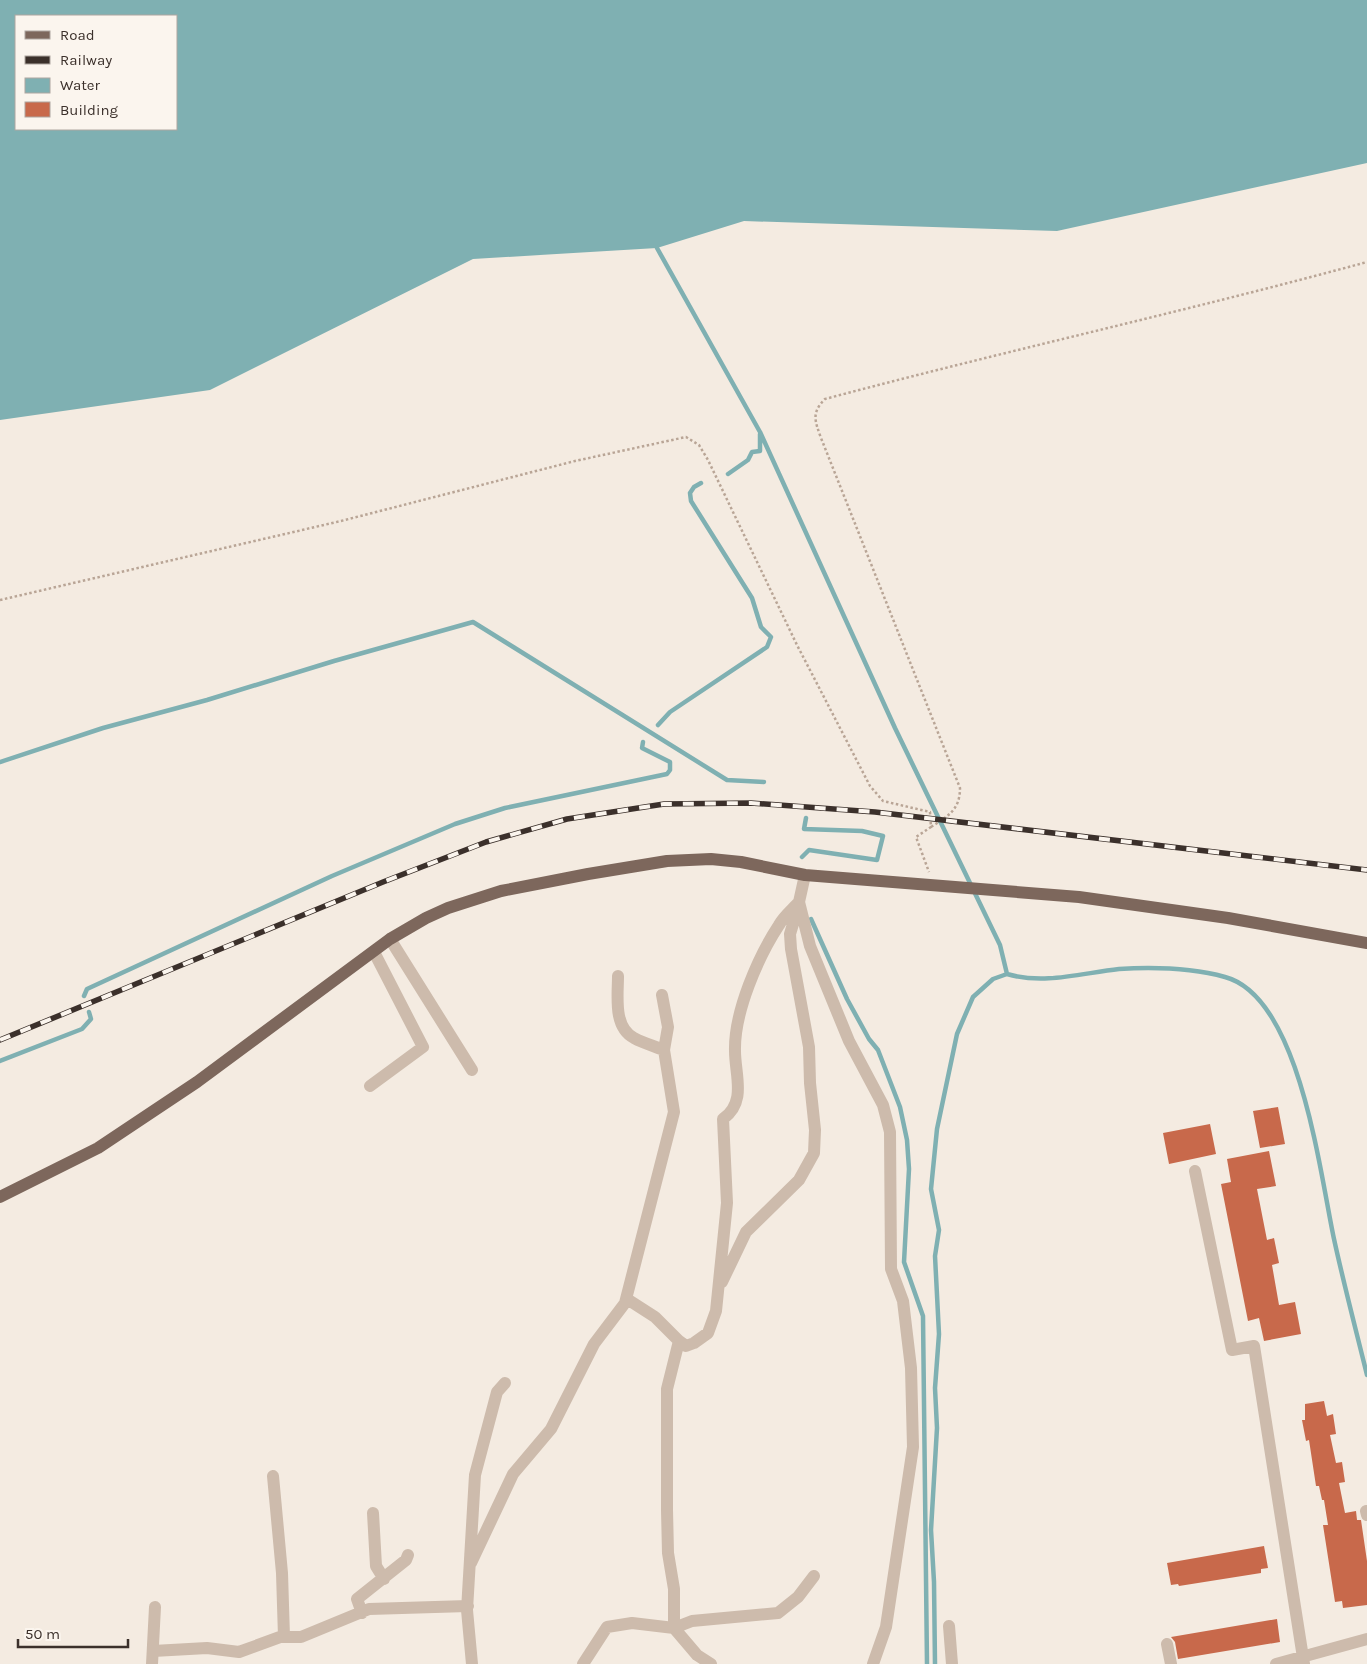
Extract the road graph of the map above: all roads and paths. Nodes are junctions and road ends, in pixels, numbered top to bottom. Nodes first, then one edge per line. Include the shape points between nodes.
1 (1367, 262) edge
2 (0, 600) edge
3 (931, 827) junction
4 (805, 875) junction
5 (935, 886) junction
6 (799, 902) junction
7 (390, 939) junction
8 (1367, 943) edge
9 (374, 952) junction
10 (618, 976) dead end
11 (662, 995) dead end
12 (664, 1050) junction
13 (472, 1070) dead end
14 (370, 1086) dead end
15 (1195, 1170) dead end
16 (0, 1197) edge
17 (718, 1288) junction
18 (626, 1299) junction
19 (679, 1341) junction
20 (505, 1382) dead end
21 (273, 1476) dead end
22 (373, 1513) dead end
23 (408, 1555) dead end
24 (470, 1563) junction
25 (814, 1576) dead end
26 (384, 1579) junction
27 (468, 1606) junction
28 (155, 1607) dead end
29 (362, 1613) junction
30 (949, 1626) dead end
31 (674, 1628) junction
32 (284, 1637) junction
33 (1367, 1639) edge
34 (1167, 1644) dead end
35 (153, 1658) edge
36 (1304, 1661) edge
37 (708, 1663) edge
38 (472, 1664) edge
39 (583, 1664) edge
40 (873, 1664) edge
41 (952, 1664) edge
42 (1170, 1664) edge
43 (1276, 1664) edge

1 - 3 path via 825,399 816,408 821,438 960,788 960,798 954,811
2 - 3 path via 686,437 699,445 708,460 797,646 870,786 883,801 930,812
3 - 5 path via 916,838
4 - 5 main road
4 - 6 street
4 - 7 main road via 741,862 711,860 630,866 475,899 426,918
5 - 8 main road via 1079,897 1228,918
6 - 17 street via 779,923 753,973 737,1033 734,1050 738,1084 736,1104 723,1118 726,1203
6 - 17 street via 790,934 809,1047 814,1153 799,1180 746,1232
6 - 40 street via 810,946 834,1007 883,1105 890,1132 891,1269 903,1301 910,1358 912,1447 886,1627
7 - 9 main road
7 - 13 street
9 - 14 street via 423,1047
9 - 16 main road via 197,1082 98,1148
10 - 12 street via 618,1013 624,1028 633,1038
11 - 12 street via 668,1027
12 - 18 street via 674,1112
15 - 36 street via 1232,1350 1254,1346
17 - 19 street via 716,1310 708,1333 694,1344 686,1346
18 - 19 street via 655,1317
18 - 24 street via 594,1344 550,1429 513,1474
19 - 31 street via 667,1389 666,1510 674,1589
20 - 24 street via 498,1392 475,1475
21 - 32 street
22 - 26 street via 376,1566
23 - 26 street
24 - 27 street
25 - 31 street via 778,1613 692,1621
26 - 29 street via 357,1599
27 - 29 street via 369,1609
27 - 38 street
28 - 35 street
29 - 32 street via 301,1637
30 - 41 street
31 - 37 street
31 - 39 street via 632,1623 607,1626
32 - 35 street via 239,1652 207,1648
33 - 36 street
34 - 42 street
36 - 43 street

